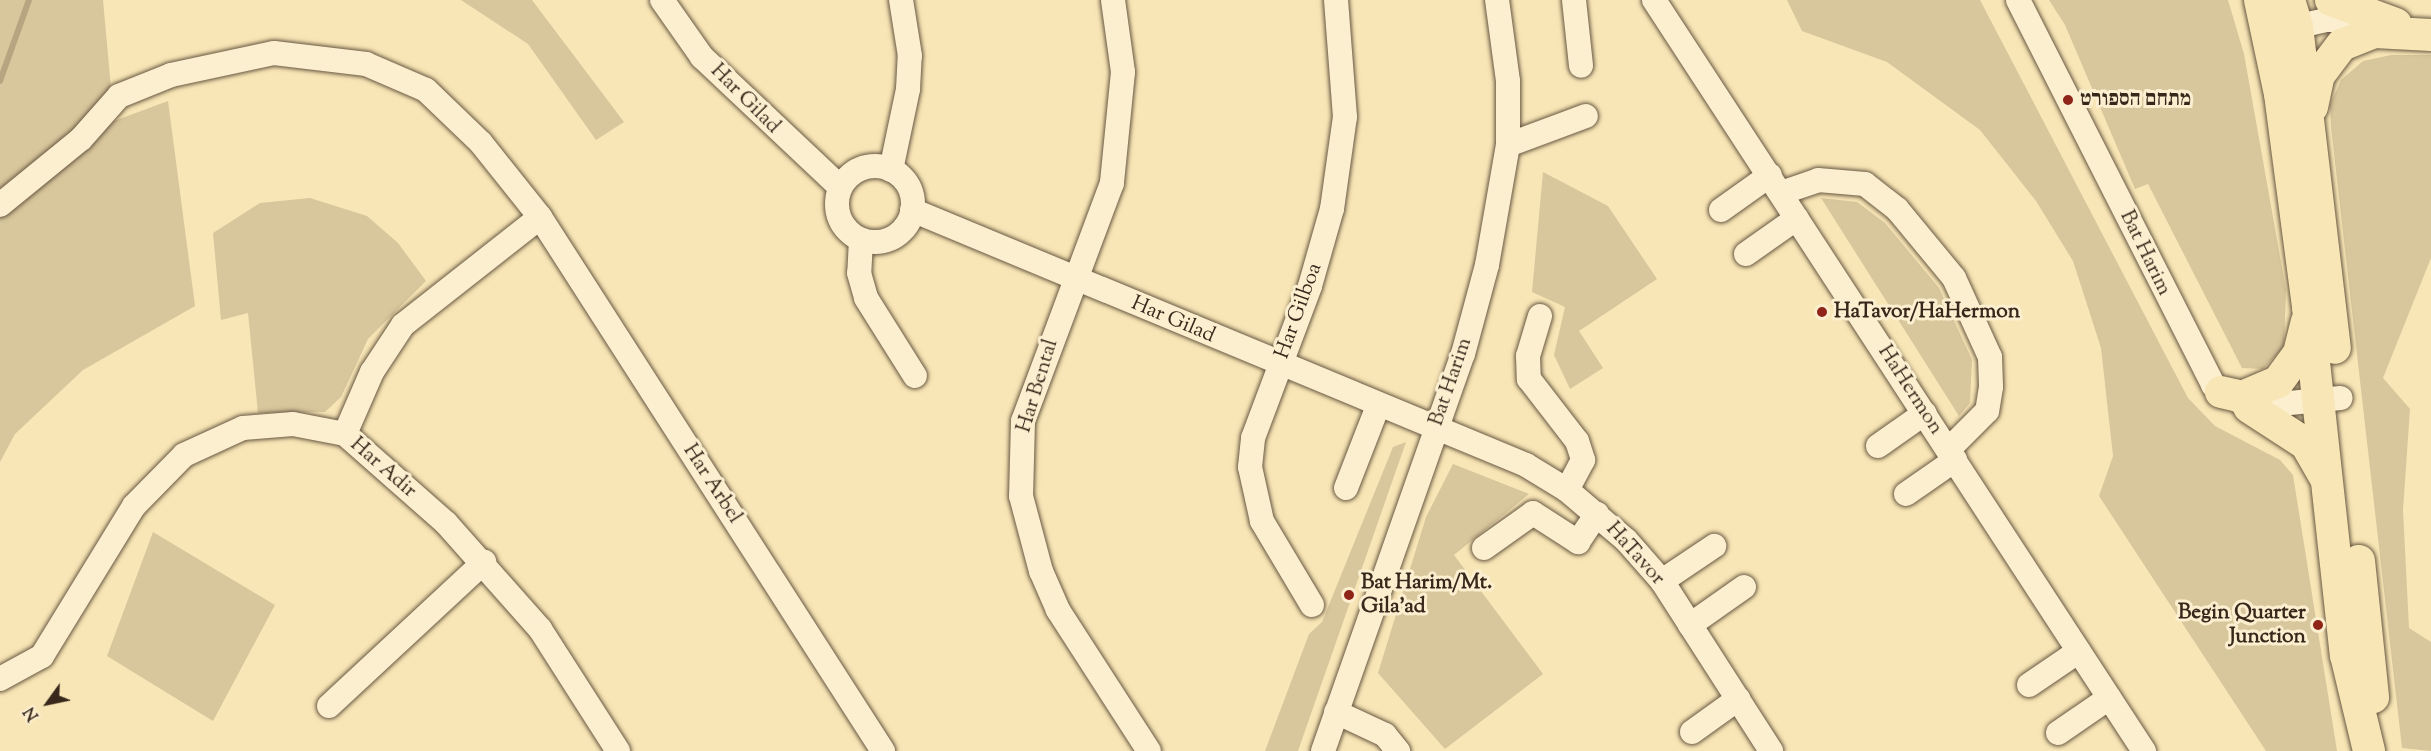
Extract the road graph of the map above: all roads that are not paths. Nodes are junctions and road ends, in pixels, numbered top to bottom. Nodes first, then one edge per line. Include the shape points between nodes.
1 (662, 0) edge
2 (901, 0) edge
3 (1113, 0) edge
4 (1336, 0) edge
5 (1497, 0) edge
6 (1574, 0) edge
7 (1654, 0) edge
8 (2018, 0) edge
9 (2260, 0) edge
10 (2331, 0) edge
11 (2285, 20) edge
12 (2396, 24) junction
13 (2431, 34) edge
14 (1581, 66) dead end
15 (1586, 116) dead end
16 (2311, 135) junction
17 (1508, 145) junction
18 (891, 170) junction
19 (1775, 184) junction
20 (840, 187) junction
21 (0, 205) edge
22 (912, 210) junction
23 (1721, 210) dead end
24 (540, 217) junction
25 (1797, 218) junction
26 (861, 240) junction
27 (1746, 254) dead end
28 (1075, 279) junction
29 (2308, 307) junction
30 (1540, 316) dead end
31 (1279, 365) junction
32 (915, 376) dead end
33 (2221, 392) junction
34 (2331, 399) junction
35 (1378, 406) junction
36 (2249, 407) junction
37 (1925, 413) junction
38 (1435, 430) junction
39 (345, 434) junction
40 (1878, 446) dead end
41 (1952, 455) junction
42 (2329, 487) junction
43 (1346, 488) dead end
44 (1567, 490) junction
45 (1906, 494) dead end
46 (1597, 514) junction
47 (1714, 546) dead end
48 (1484, 548) dead end
49 (484, 562) junction
50 (1662, 581) junction
51 (1744, 587) dead end
52 (1312, 604) dead end
53 (1690, 625) junction
54 (2079, 651) junction
55 (0, 679) edge
56 (2029, 685) dead end
57 (2109, 698) junction
58 (1738, 699) junction
59 (329, 706) dead end
60 (1336, 712) junction
61 (1692, 732) dead end
62 (2058, 733) dead end
63 (616, 750) edge
64 (883, 751) edge
65 (1149, 751) edge
66 (1323, 751) edge
67 (1398, 751) edge
68 (1770, 751) edge
69 (2144, 751) edge
70 (2368, 751) edge
71 (2380, 751) edge

1 - 20 street, Har Gilad via 702,57
2 - 18 street via 910,56 908,89
3 - 28 street, Har Bental via 1123,72 1119,147 1112,183
4 - 31 street, Har Gilboa via 1345,70 1340,166 1322,250
5 - 17 street, Bat Harim via 1508,81
6 - 14 street
7 - 19 street, HaHermon
8 - 33 street, Bat Harim via 2199,363
9 - 11 main road
10 - 12 main road
11 - 12 street via 2363,19
11 - 16 main road
11 - 29 main road
12 - 13 street
13 - 16 main road via 2375,32 2342,45 2319,75
15 - 17 street
16 - 34 main road
17 - 38 street, Bat Harim via 1487,265
18 - 20 street via 866,167
18 - 22 street via 908,186
19 - 23 street
19 - 25 street, HaHermon
19 - 41 street via 1818,180 1865,184 1898,209 1954,278 1990,357 1991,387 1987,411
20 - 26 street via 838,214
21 - 24 street, Har Arbel via 81,139 119,96 171,75 274,53 366,64 426,90 480,142
22 - 26 street via 900,233 888,240
22 - 28 street, Har Gilad
24 - 39 street via 403,325 372,372
24 - 64 street, Har Arbel
25 - 27 street
25 - 37 street, HaHermon
26 - 32 street via 859,273 866,298
28 - 31 street, Har Gilad
28 - 65 street, Har Bental via 1023,421 1021,496 1041,572 1058,610
29 - 33 main road via 2299,353 2278,382 2242,398
29 - 34 main road
30 - 44 street via 1528,356 1529,379 1577,441 1583,460
31 - 35 street, Har Gilad
31 - 52 street, Har Gilboa via 1253,438 1253,496 1277,550
33 - 36 street, Bat Harim
34 - 36 street
34 - 42 main road
34 - 71 main road
35 - 38 street, Har Gilad
35 - 43 street
36 - 42 main road via 2306,444
37 - 40 street
37 - 41 street, HaHermon
38 - 44 street, HaTavor via 1526,465
38 - 60 street, Bat Harim
39 - 49 street, Har Adir
39 - 55 street, Har Adir via 268,424 243,428 184,455 134,506 42,656
41 - 45 street
41 - 54 street, HaHermon
42 - 70 main road via 2346,654
44 - 46 street, HaTavor
46 - 48 street via 1578,542 1533,513
46 - 50 street, HaTavor
47 - 50 street
49 - 59 street
49 - 63 street, Har Adir via 540,629
50 - 53 street, HaTavor
51 - 53 street
53 - 58 street, HaTavor
54 - 56 street
54 - 57 street, HaHermon
57 - 62 street
57 - 69 street, HaHermon
58 - 61 street
58 - 68 street, HaTavor
60 - 66 street, Bat Harim
60 - 67 street via 1385,735

